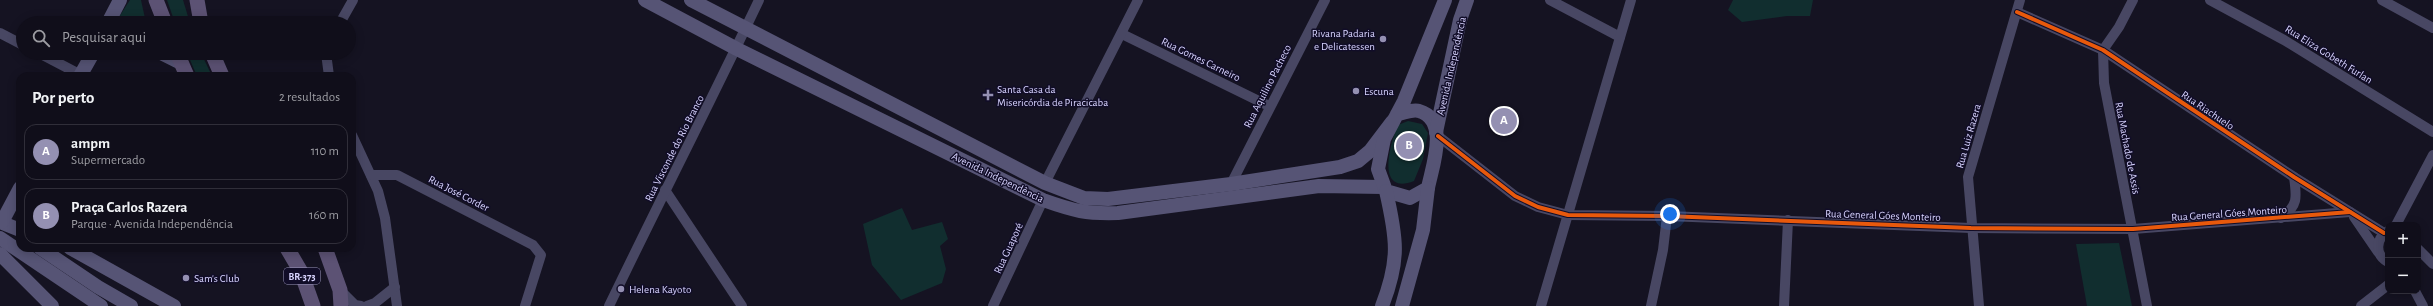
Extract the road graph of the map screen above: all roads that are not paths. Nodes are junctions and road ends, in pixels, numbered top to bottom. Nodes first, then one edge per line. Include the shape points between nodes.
1 (120, 0) edge
2 (156, 0) edge
3 (197, 0) edge
4 (353, 0) edge
5 (645, 0) edge
6 (691, 0) edge
7 (759, 0) edge
8 (1138, 0) edge
9 (1325, 0) edge
10 (1445, 0) edge
11 (1467, 0) edge
12 (1550, 0) edge
13 (1631, 0) edge
14 (2020, 0) edge
15 (2133, 0) edge
16 (2210, 0) edge
17 (2382, 0) edge
18 (2017, 12) junction
19 (112, 16) edge
20 (162, 16) edge
21 (200, 16) edge
22 (344, 16) edge
23 (745, 28) junction
24 (2433, 28) edge
25 (0, 33) edge
26 (1122, 34) junction
27 (1620, 37) junction
28 (16, 41) edge
29 (737, 49) junction
30 (2103, 50) junction
31 (52, 60) edge
32 (89, 60) edge
33 (215, 60) edge
34 (327, 60) edge
35 (75, 72) edge
36 (83, 72) edge
37 (220, 72) edge
38 (328, 72) edge
39 (1269, 106) junction
40 (1395, 118) junction
41 (2433, 132) edge
42 (1437, 134) junction
43 (356, 143) edge
44 (2433, 155) edge
45 (371, 175) junction
46 (2294, 177) junction
47 (1044, 183) junction
48 (1231, 184) junction
49 (1428, 188) junction
50 (1384, 189) junction
51 (665, 190) junction
52 (16, 196) edge
53 (1044, 200) junction
54 (2350, 212) junction
55 (1568, 215) junction
56 (1667, 216) junction
57 (2280, 219) junction
58 (1788, 220) junction
59 (2398, 222) edge
60 (2, 223) edge
61 (16, 228) edge
62 (1971, 228) junction
63 (2133, 229) junction
64 (2385, 231) edge
65 (16, 232) edge
66 (2385, 233) edge
67 (0, 238) edge
68 (16, 249) edge
69 (21, 252) edge
70 (46, 252) edge
71 (77, 252) edge
72 (289, 252) edge
73 (326, 252) edge
74 (2378, 252) junction
75 (2421, 252) edge
76 (0, 254) edge
77 (2385, 259) edge
78 (2433, 264) edge
79 (395, 287) junction
80 (2385, 287) edge
81 (340, 290) junction
82 (2417, 294) edge
83 (52, 306) edge
84 (101, 306) edge
85 (131, 306) edge
86 (174, 306) edge
87 (313, 306) edge
88 (341, 306) edge
89 (361, 306) edge
90 (367, 306) edge
91 (397, 306) edge
92 (525, 306) edge
93 (609, 306) edge
94 (742, 306) edge
95 (993, 306) edge
96 (1382, 306) edge
97 (1402, 306) edge
98 (1541, 306) edge
99 (1652, 306) edge
100 (1784, 306) edge
101 (1979, 306) edge
102 (2147, 306) edge
103 (2361, 306) edge
104 (2423, 306) edge

1 - 19 main road
2 - 20 main road
3 - 21 main road
4 - 22 street
5 - 29 main road, Avenida Independência
6 - 23 main road, Avenida Independência
7 - 23 street, Rua Visconde do Rio Branco
8 - 26 street
9 - 39 street, Rua Aquilino Pacheco
10 - 40 main road, Avenida Independência
11 - 42 main road, Avenida Independência via 1460,20
12 - 27 street
13 - 27 street
14 - 18 street, Rua Luiz Razera
15 - 30 street
16 - 41 street, Rua Eliza Gobeth Furlan via 2284,40
17 - 24 street
18 - 30 street, Rua Riachuelo
18 - 62 street, Rua Luiz Razera via 1968,177
23 - 29 street, Rua Visconde do Rio Branco
23 - 47 main road, Avenida Independência
25 - 28 street
26 - 39 street, Rua Gomes Carneiro
26 - 47 street
27 - 55 street
29 - 51 street, Rua Visconde do Rio Branco
29 - 53 main road, Avenida Independência
30 - 46 street, Rua Riachuelo
30 - 63 street, Rua Machado de Assis via 2104,83
31 - 35 street
32 - 36 main road
33 - 37 main road
34 - 38 street
39 - 48 street, Rua Aquilino Pacheco
40 - 42 main road via 1419,111 1427,116
40 - 48 main road, Avenida Independência via 1370,151 1358,161 1340,167
40 - 50 main road via 1379,157 1378,169
42 - 49 main road
42 - 55 street, Rua General Góes Monteiro via 1515,196 1538,207
43 - 45 street
44 - 59 street
45 - 79 street via 385,218
45 - 92 street, Rua José Corder via 397,175 533,245 541,255
46 - 54 street, Rua Riachuelo
46 - 57 street, Rua General Góes Monteiro via 2295,201 2292,210
47 - 48 main road, Avenida Independência via 1084,198 1108,199
49 - 50 main road via 1410,198
49 - 97 main road via 1423,230
50 - 53 main road, Avenida Independência via 1319,186 1118,213 1089,214
50 - 96 main road via 1394,228 1396,256 1392,281
51 - 93 street, Rua Visconde do Rio Branco
51 - 94 street
52 - 60 main road
53 - 95 street, Rua Guaporé
54 - 57 street, Rua General Góes Monteiro
54 - 64 street, Rua Riachuelo
54 - 74 street, Rua Riachuelo
55 - 56 street, Rua General Góes Monteiro
55 - 98 street
56 - 58 street, Rua General Góes Monteiro
56 - 99 street via 1664,250
57 - 63 street, Rua General Góes Monteiro
58 - 62 street, Rua General Góes Monteiro
58 - 100 street
60 - 61 main road
60 - 65 main road
62 - 63 street, Rua General Góes Monteiro
62 - 101 street, Rua Luiz Razera
63 - 102 street, Rua Machado de Assis
66 - 74 street via 2378,242
67 - 68 main road
69 - 84 main road
70 - 85 main road
71 - 86 main road
72 - 87 main road, BR-373 via 301,272
73 - 81 main road, BR-373
74 - 77 street, Rua Riachuelo
75 - 78 street
76 - 83 main road
79 - 90 street via 375,303
79 - 91 street
80 - 103 street
81 - 88 main road, BR-373
81 - 89 street via 355,305
82 - 104 street

